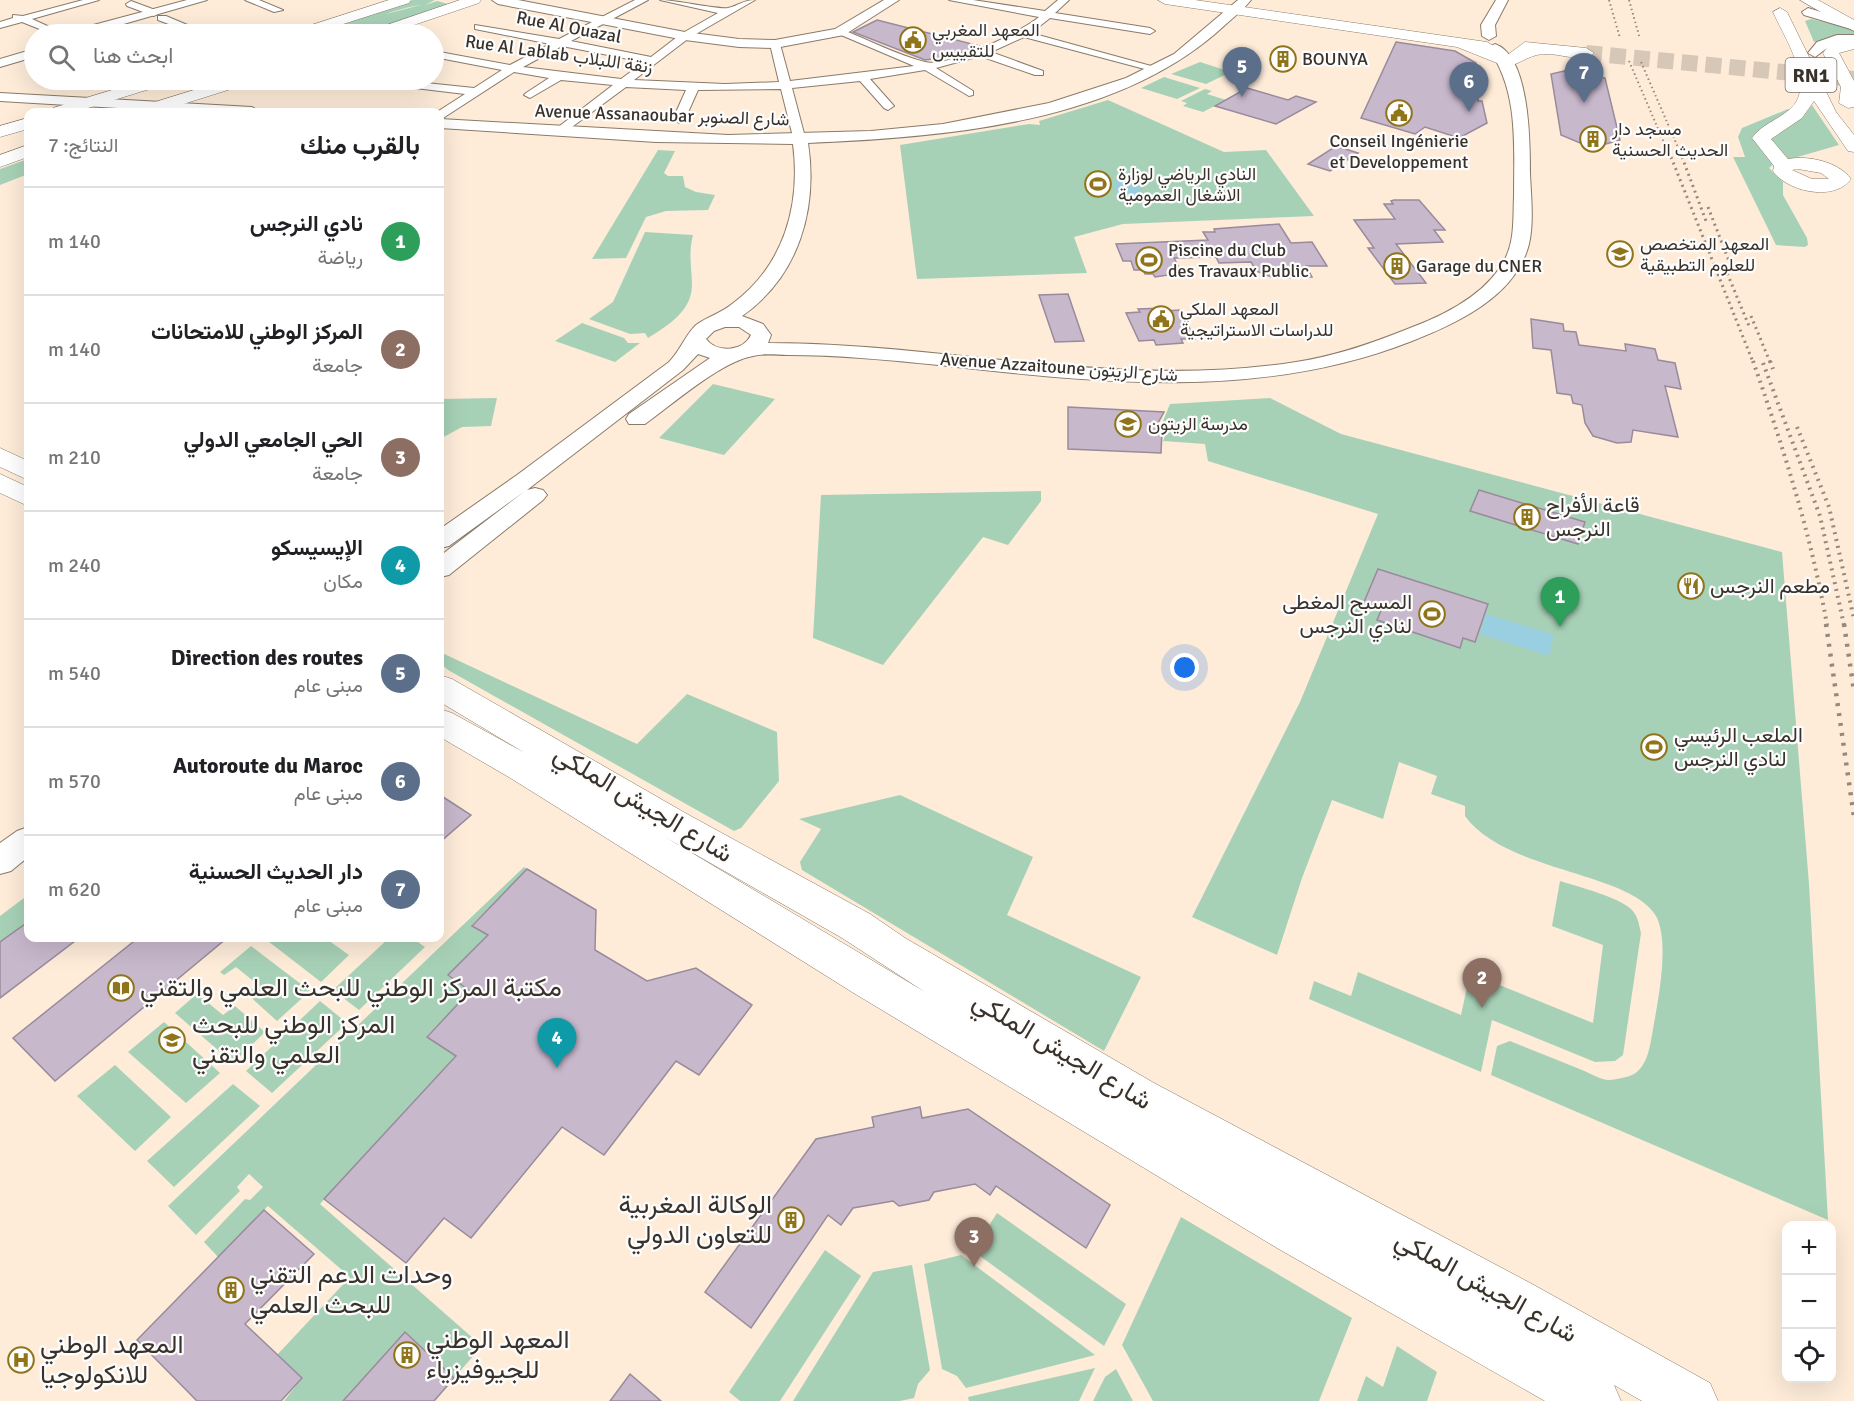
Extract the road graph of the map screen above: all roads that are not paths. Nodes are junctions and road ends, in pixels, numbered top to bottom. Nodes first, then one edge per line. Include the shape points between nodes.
1 (94, 0) edge
2 (250, 0) edge
3 (404, 0) edge
4 (474, 0) edge
5 (498, 0) edge
6 (643, 0) edge
7 (665, 0) edge
8 (750, 0) edge
9 (893, 0) edge
10 (954, 0) edge
11 (1064, 0) edge
12 (1165, 0) edge
13 (1221, 0) edge
14 (1503, 0) edge
15 (207, 2) edge
16 (131, 4) dead end
17 (1240, 4) edge
18 (1792, 6) edge
19 (0, 9) edge
20 (278, 10) dead end
21 (728, 12) junction
22 (158, 15) junction
23 (1046, 15) junction
24 (22, 19) junction
25 (604, 20) junction
26 (35, 24) edge
27 (119, 24) edge
28 (131, 24) edge
29 (180, 24) edge
30 (329, 24) edge
31 (403, 24) edge
32 (0, 25) edge
33 (479, 27) dead end
34 (1150, 31) dead end
35 (839, 32) junction
36 (1023, 34) junction
37 (1432, 35) junction
38 (1853, 35) edge
39 (685, 36) junction
40 (559, 42) junction
41 (1493, 43) junction
42 (775, 44) junction
43 (24, 49) edge
44 (980, 52) junction
45 (1586, 53) tunnel mouth
46 (1815, 54) junction
47 (0, 55) edge
48 (24, 56) edge
49 (444, 56) edge
50 (652, 60) junction
51 (0, 63) edge
52 (927, 67) junction
53 (512, 68) junction
54 (1156, 69) junction
55 (1039, 73) dead end
56 (1810, 74) junction
57 (559, 76) junction
58 (863, 78) junction
59 (622, 83) junction
60 (787, 84) junction
61 (444, 88) edge
62 (693, 88) junction
63 (128, 90) edge
64 (210, 90) edge
65 (474, 92) junction
66 (969, 93) dead end
67 (530, 94) dead end
68 (0, 97) edge
69 (90, 102) junction
70 (1851, 105) edge
71 (160, 106) junction
72 (888, 106) dead end
73 (71, 108) edge
74 (154, 108) edge
75 (191, 108) edge
76 (444, 113) edge
77 (679, 119) dead end
78 (444, 123) edge
79 (24, 124) edge
80 (561, 131) junction
81 (0, 132) edge
82 (800, 141) junction
83 (1851, 144) edge
84 (24, 152) edge
85 (1854, 155) edge
86 (0, 161) edge
87 (1791, 164) junction
88 (774, 276) junction
89 (718, 323) junction
90 (756, 328) junction
91 (697, 340) junction
92 (857, 350) junction
93 (740, 352) junction
94 (0, 456) edge
95 (24, 470) edge
96 (0, 482) edge
97 (24, 496) edge
98 (444, 537) edge
99 (444, 566) edge
100 (444, 689) edge
101 (444, 724) edge
102 (24, 843) edge
103 (0, 861) edge
104 (1102, 1096) junction
105 (1596, 1401) edge
106 (1692, 1401) edge

1 - 24 street
2 - 20 street
3 - 30 main road
4 - 31 main road
5 - 25 street
6 - 25 street
7 - 21 street
8 - 21 street
9 - 35 street
10 - 23 street
11 - 23 street, Rue Al Lablab زنقة اللبلاب
12 - 17 main road
13 - 17 main road
14 - 41 street
15 - 22 street
16 - 22 street
17 - 37 main road
17 - 54 street, Avenue Assanaoubar شارع الصنوبر via 1191,47
18 - 38 main road
18 - 46 main road, RN1
18 - 56 main road, RN1
19 - 24 street
21 - 39 street
22 - 27 street
22 - 28 street
22 - 29 street
23 - 34 street
23 - 36 street, Rue Al Lablab زنقة اللبلاب
24 - 26 street
24 - 32 street
25 - 39 street
25 - 40 street
33 - 40 street, Rue Al Ouazal
35 - 42 street
35 - 52 street
36 - 44 street, Rue Al Lablab زنقة اللبلاب
36 - 54 street
37 - 41 main road
37 - 41 main road via 1463,46
37 - 41 main road via 1463,31
38 - 46 street, RN1 via 1823,43
38 - 70 main road via 1832,53 1849,87
39 - 42 street
39 - 50 street
40 - 50 street, Rue Al Ouazal
40 - 53 street
41 - 45 main road via 1525,51
41 - 92 street, Avenue Azzaitoune شارع الزيتون via 1515,86 1522,154 1519,247 1494,285 1477,302 1417,335 1381,349 1238,376 1126,376
42 - 60 street
43 - 47 street
44 - 52 street, Rue Al Lablab زنقة اللبلاب
44 - 55 street
46 - 70 main road, RN1 via 1838,93
48 - 51 street
49 - 53 street, Rue Al Lablab زنقة اللبلاب
50 - 59 street
52 - 58 street, Rue Al Lablab زنقة اللبلاب
52 - 66 street
53 - 57 street, Rue Al Lablab زنقة اللبلاب
53 - 65 street
54 - 82 street, Avenue Assanaoubar شارع الصنوبر via 1097,94 998,119 906,133
56 - 83 main road, RN1 via 1828,113
56 - 87 main road via 1810,89 1803,108 1761,138
57 - 59 street, Rue Al Lablab زنقة اللبلاب
57 - 67 street
58 - 60 street, Rue Al Lablab زنقة اللبلاب
58 - 72 street
59 - 62 street, Rue Al Lablab زنقة اللبلاب
59 - 80 street
60 - 62 street, Rue Al Lablab زنقة اللبلاب
60 - 82 street
61 - 65 street
62 - 77 street
63 - 69 main road
64 - 71 main road
65 - 76 street
68 - 69 street
69 - 71 street
69 - 73 main road
71 - 74 main road
71 - 75 street
78 - 80 street, Avenue Assanaoubar شارع الصنوبر
79 - 81 main road
80 - 82 street, Avenue Assanaoubar شارع الصنوبر via 702,140
82 - 88 street via 804,163 802,203 788,255
83 - 87 main road
84 - 86 main road
85 - 87 main road via 1833,165 1840,182 1820,185 1791,178 1782,171
88 - 89 street
88 - 90 street via 770,297
89 - 90 street, Avenue Azzaitoune شارع الزيتون via 737,321
89 - 91 street via 702,330
90 - 92 street, Avenue Azzaitoune شارع الزيتون
90 - 93 street via 760,340
91 - 93 street, Avenue Azzaitoune شارع الزيتون via 698,345 711,352
91 - 98 street via 676,366 651,386
92 - 93 street, Avenue Azzaitoune شارع الزيتون
93 - 99 street via 583,459
94 - 95 main road
96 - 97 main road
100 - 104 main road, شارع الجيش الملكي via 856,926
101 - 104 main road, شارع الجيش الملكي via 524,769 866,979
102 - 103 street
104 - 105 main road, شارع الجيش الملكي via 1294,1231
104 - 106 main road, شارع الجيش الملكي via 1515,1301

